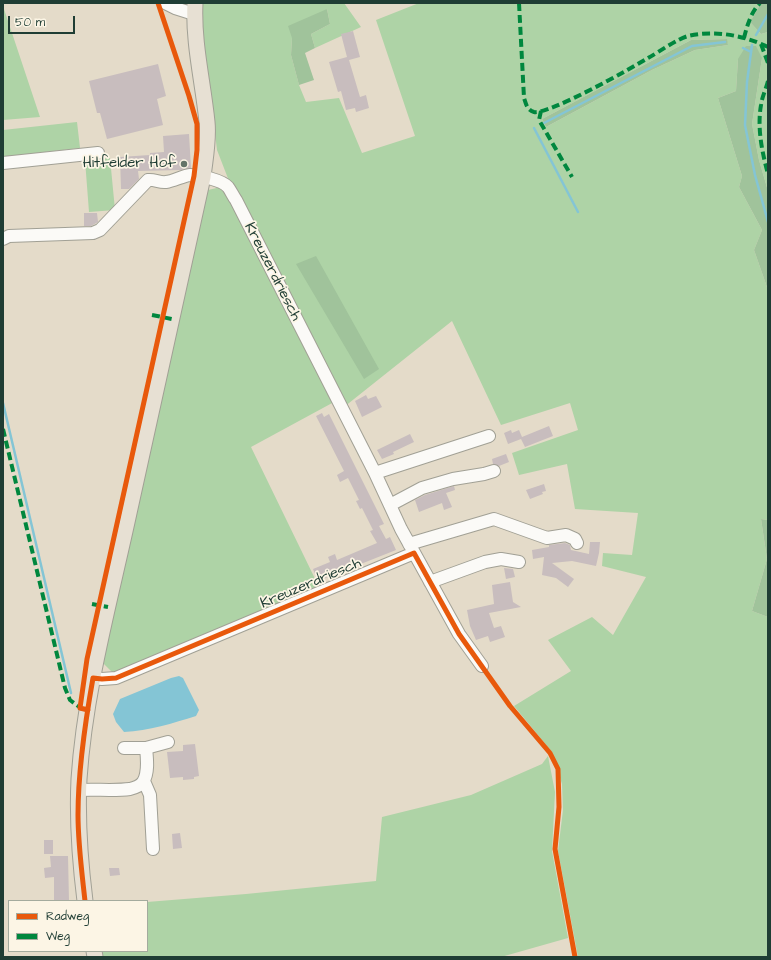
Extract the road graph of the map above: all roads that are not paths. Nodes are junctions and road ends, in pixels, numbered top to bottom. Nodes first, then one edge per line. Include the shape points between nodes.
1 (165, 3) edge
2 (194, 8) edge
3 (98, 153) dead end
4 (3, 163) edge
5 (203, 177) junction
6 (3, 239) edge
7 (489, 436) dead end
8 (494, 471) dead end
9 (375, 473) junction
10 (390, 505) junction
11 (577, 543) dead end
12 (412, 549) junction
13 (519, 562) dead end
14 (430, 582) junction
15 (482, 666) dead end
16 (93, 678) junction
17 (168, 742) dead end
18 (124, 748) dead end
19 (146, 748) junction
20 (144, 781) junction
21 (79, 790) junction
22 (153, 849) dead end
23 (85, 900) edge

1 - 2 street via 175,8
2 - 5 main road via 196,52 207,123
3 - 4 street
5 - 6 street, Kreuzerdriesch via 189,175 175,181 164,182 148,180 105,226 93,233 9,236
5 - 9 street, Kreuzerdriesch via 227,186 236,200
5 - 16 main road
7 - 9 street
8 - 10 street via 422,488
9 - 10 street, Kreuzerdriesch
10 - 12 street, Kreuzerdriesch
11 - 12 street via 575,539 566,535 547,538 494,519
12 - 14 street, Kreuzerdriesch
12 - 16 street, Kreuzerdriesch via 116,678
13 - 14 street via 501,559 485,562
14 - 15 street, Kreuzerdriesch via 459,634
16 - 21 main road
17 - 19 street
18 - 19 street
19 - 20 street
20 - 21 street via 130,789
20 - 22 street via 150,795
21 - 23 main road via 79,830

